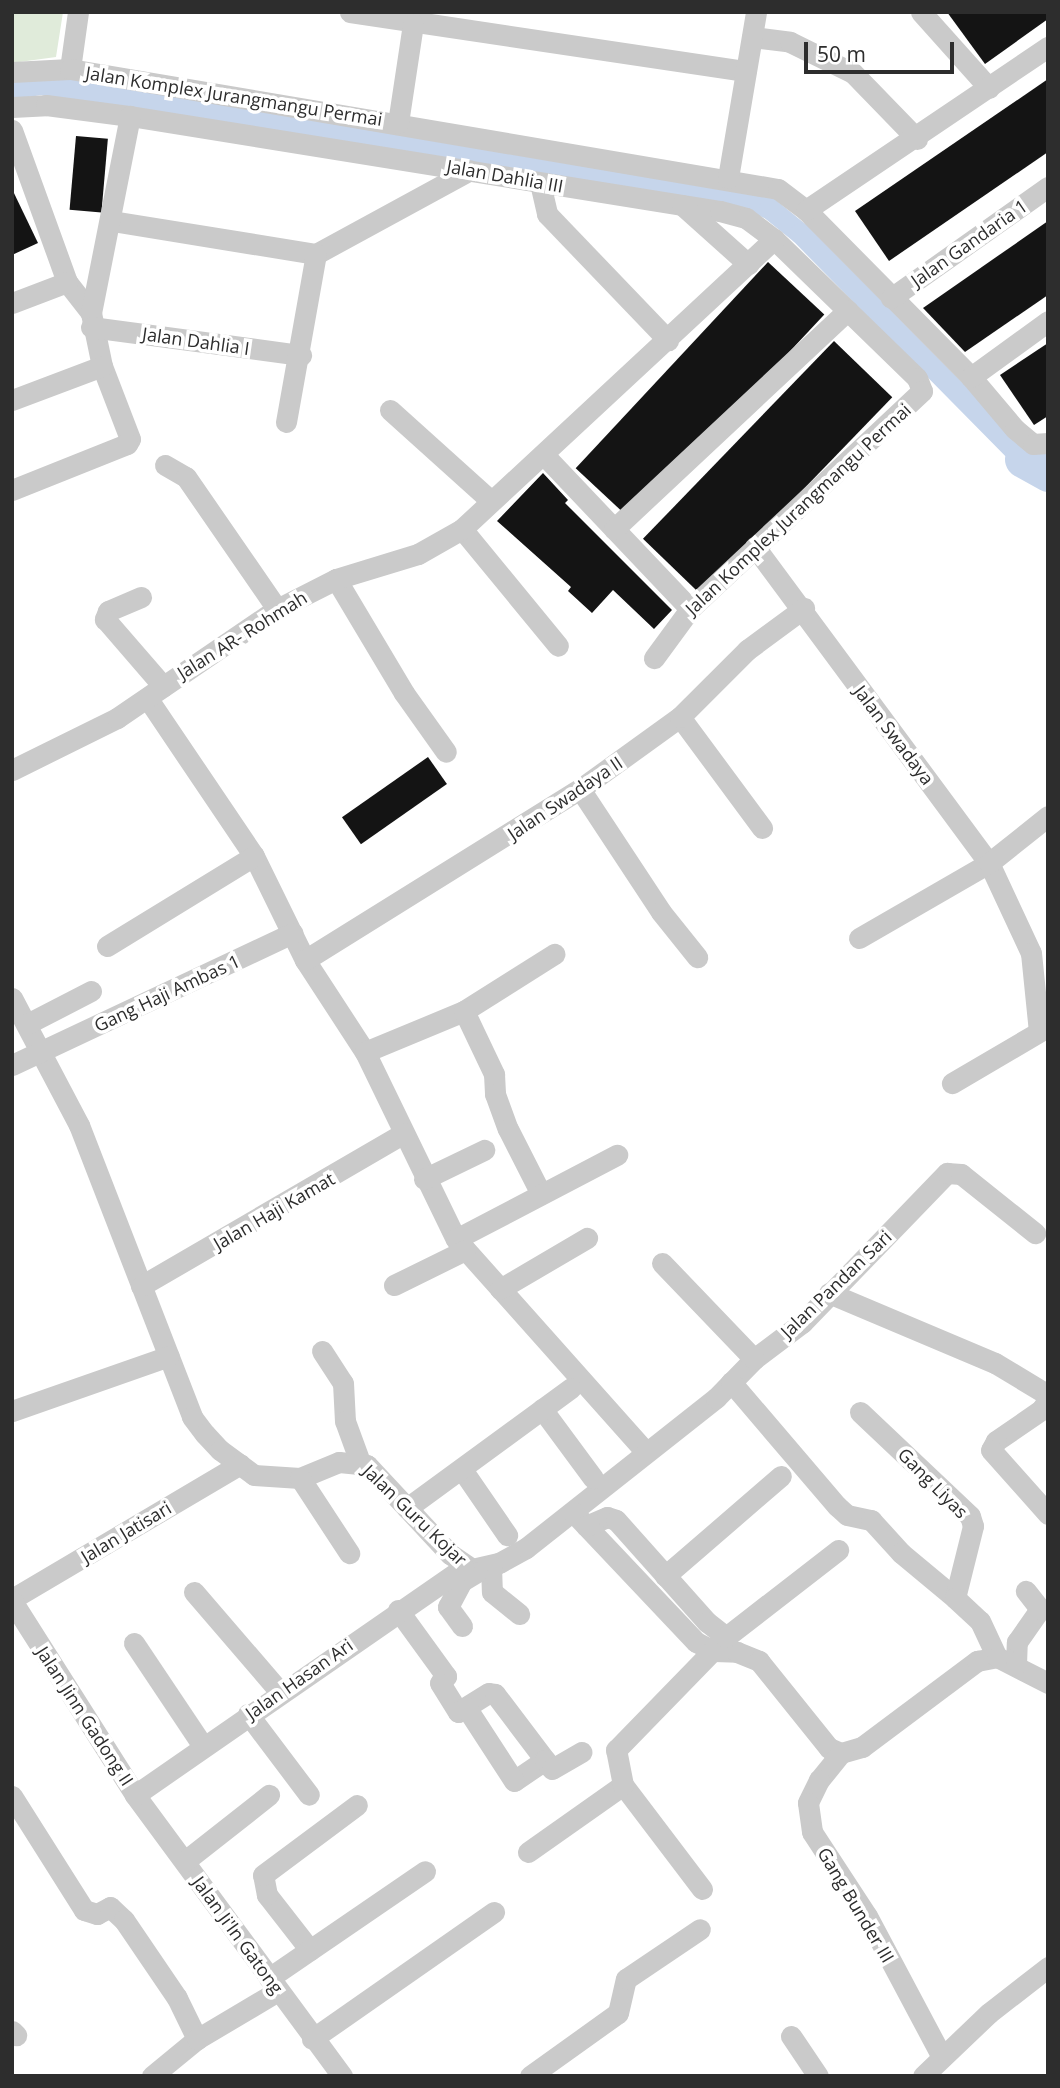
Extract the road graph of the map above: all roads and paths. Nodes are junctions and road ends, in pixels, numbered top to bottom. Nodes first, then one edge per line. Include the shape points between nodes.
1 (78, 12) edge
2 (756, 12) edge
3 (920, 12) edge
4 (354, 13) edge
5 (413, 23) junction
6 (752, 37) junction
7 (1048, 47) edge
8 (70, 69) junction
9 (746, 71) junction
10 (12, 72) edge
11 (989, 88) junction
12 (12, 107) edge
13 (131, 116) junction
14 (398, 123) junction
15 (12, 130) edge
16 (916, 139) junction
17 (470, 170) junction
18 (728, 178) junction
19 (540, 183) junction
20 (1048, 187) edge
21 (21, 189) edge
22 (682, 205) junction
23 (806, 210) junction
24 (119, 223) junction
25 (775, 239) junction
26 (316, 254) junction
27 (748, 264) junction
28 (67, 282) junction
29 (891, 298) junction
30 (12, 303) edge
31 (848, 310) junction
32 (91, 320) junction
33 (1048, 321) edge
34 (668, 340) junction
35 (301, 355) junction
36 (102, 366) junction
37 (971, 377) junction
38 (919, 396) joint
39 (12, 400) edge
40 (390, 410) dead end
41 (286, 422) dead end
42 (1048, 443) edge
43 (545, 456) junction
44 (164, 465) dead end
45 (12, 490) edge
46 (491, 501) junction
47 (462, 529) junction
48 (614, 529) junction
49 (755, 547) junction
50 (336, 579) junction
51 (141, 597) dead end
52 (690, 608) junction
53 (804, 608) junction
54 (277, 609) junction
55 (558, 646) dead end
56 (654, 658) dead end
57 (155, 692) junction
58 (680, 717) junction
59 (446, 752) dead end
60 (12, 769) edge
61 (580, 789) junction
62 (1048, 816) edge
63 (762, 828) dead end
64 (254, 856) junction
65 (989, 863) junction
66 (293, 933) junction
67 (859, 938) dead end
68 (107, 946) dead end
69 (554, 954) dead end
70 (697, 957) dead end
71 (304, 960) junction
72 (91, 991) dead end
73 (464, 1011) junction
74 (18, 1012) edge
75 (41, 1051) junction
76 (365, 1052) junction
77 (12, 1065) edge
78 (952, 1083) dead end
79 (404, 1133) junction
80 (484, 1150) dead end
81 (617, 1155) dead end
82 (424, 1179) junction
83 (541, 1194) junction
84 (1035, 1233) dead end
85 (587, 1238) dead end
86 (461, 1245) junction
87 (662, 1263) dead end
88 (394, 1285) dead end
89 (141, 1286) junction
90 (500, 1289) junction
91 (829, 1293) junction
92 (322, 1351) dead end
93 (169, 1356) junction
94 (754, 1359) junction
95 (731, 1382) junction
96 (570, 1388) dead end
97 (1048, 1398) edge
98 (542, 1409) junction
99 (12, 1411) edge
100 (860, 1412) dead end
101 (646, 1452) junction
102 (360, 1462) junction
103 (240, 1464) junction
104 (463, 1471) junction
105 (781, 1476) dead end
106 (300, 1478) junction
107 (593, 1478) dead end
108 (407, 1508) junction
109 (1048, 1514) edge
110 (580, 1519) junction
111 (507, 1535) dead end
112 (838, 1550) dead end
113 (349, 1553) dead end
114 (479, 1567) junction
115 (665, 1576) junction
116 (1026, 1591) dead end
117 (194, 1592) dead end
118 (955, 1598) junction
119 (12, 1600) edge
120 (398, 1610) junction
121 (519, 1614) dead end
122 (462, 1626) dead end
123 (134, 1643) dead end
124 (720, 1644) junction
125 (1001, 1653) junction
126 (1048, 1683) edge
127 (280, 1692) junction
128 (248, 1714) junction
129 (455, 1714) junction
130 (203, 1746) junction
131 (582, 1752) dead end
132 (841, 1753) junction
133 (545, 1760) junction
134 (623, 1785) junction
135 (269, 1794) dead end
136 (135, 1795) junction
137 (309, 1795) dead end
138 (12, 1797) edge
139 (357, 1805) dead end
140 (527, 1852) dead end
141 (185, 1861) junction
142 (425, 1871) dead end
143 (702, 1889) dead end
144 (494, 1912) dead end
145 (699, 1929) dead end
146 (310, 1950) junction
147 (1048, 1967) edge
148 (273, 1984) junction
149 (791, 2036) dead end
150 (197, 2039) junction
151 (312, 2039) junction
152 (942, 2057) junction
153 (152, 2076) edge
154 (342, 2076) edge
155 (530, 2076) edge
156 (818, 2076) edge
157 (923, 2076) edge

1 - 8 street, Jalan Komplex Jurangmangu Permai
2 - 6 street
3 - 11 street
4 - 5 street
5 - 9 street
5 - 14 street, Jalan Komplex Jurangmangu Permai
6 - 9 street
6 - 16 street via 790,42 853,73
7 - 11 street
8 - 10 street, Jalan Komplex Jurangmangu Permai
8 - 14 street, Jalan Komplex Jurangmangu Permai
9 - 18 street
11 - 16 street
12 - 13 street, Jalan Dahlia III via 46,106
13 - 17 street, Jalan Dahlia III
13 - 24 street, Jalan Komplex Jurangmangu Permai
14 - 18 street, Jalan Komplex Jurangmangu Permai
15 - 21 street
16 - 23 street
17 - 19 street, Jalan Dahlia III
17 - 26 street
18 - 23 street, Jalan Komplex Jurangmangu Permai via 778,190
19 - 22 street, Jalan Dahlia III
19 - 34 street via 547,214
20 - 29 street, Jalan Gandaria 1
21 - 28 street
22 - 25 street, Jalan Dahlia III via 746,218
22 - 27 street
23 - 29 street, Jalan Komplex Jurangmangu Permai
24 - 26 street
24 - 32 street, Jalan Komplex Jurangmangu Permai
25 - 27 street
25 - 31 street, Jalan Dahlia III
26 - 35 street
27 - 34 street
28 - 30 street
28 - 32 street
29 - 37 street, Jalan Komplex Jurangmangu Permai
31 - 38 street, Jalan Dahlia III via 917,378 922,388
31 - 48 street
32 - 35 street, Jalan Dahlia I
32 - 36 street
33 - 37 street
34 - 43 street
35 - 41 street
36 - 39 street
36 - 45 street via 130,436 127,444
37 - 42 street, Jalan Komplex Jurangmangu Permai via 1015,429 1033,444
38 - 49 street, Jalan Komplex Jurangmangu Permai
40 - 46 street
43 - 46 street, Jalan AR- Rohmah
43 - 48 street
44 - 54 street via 186,477
46 - 47 street, Jalan AR- Rohmah
47 - 50 street, Jalan AR- Rohmah via 418,554
47 - 55 street
48 - 52 street
49 - 52 street, Jalan Komplex Jurangmangu Permai
49 - 53 street, Jalan Swadaya
50 - 54 street, Jalan AR- Rohmah
50 - 59 street via 404,693
51 - 57 street via 108,611 105,619
52 - 56 street, Jalan Komplex Jurangmangu Permai
53 - 58 street, Jalan Swadaya II via 747,650
53 - 65 street, Jalan Swadaya
54 - 57 street, Jalan AR- Rohmah
57 - 60 street, Jalan AR- Rohmah
57 - 64 street
58 - 61 street, Jalan Swadaya II
58 - 63 street
61 - 70 street via 661,912
61 - 71 street, Jalan Swadaya II
62 - 65 street
64 - 66 street
64 - 68 street
65 - 67 street
65 - 78 street, Jalan Swadaya via 1031,953 1041,1022 1032,1038 1005,1049
66 - 71 street
66 - 75 street, Gang Haji Ambas 1
69 - 73 street
71 - 76 street
72 - 74 street
73 - 76 street
73 - 83 street via 494,1074 495,1094 508,1129
74 - 75 street, Jalan Guru Kojar
75 - 77 street, Gang Haji Ambas 1
75 - 89 street, Jalan Guru Kojar via 79,1125
76 - 79 street
79 - 82 street
79 - 89 street, Jalan Haji Kamat
80 - 82 street
81 - 83 street
82 - 86 street
83 - 86 street
84 - 91 street, Jalan Pandan Sari via 961,1174 947,1173
85 - 90 street
86 - 88 street
86 - 90 street
87 - 94 street
89 - 93 street, Jalan Guru Kojar
90 - 101 street
91 - 94 street, Jalan Pandan Sari via 802,1323
91 - 97 street via 995,1363
92 - 102 street via 343,1382 345,1421
93 - 99 street
93 - 103 street, Jalan Guru Kojar via 192,1417 219,1450
94 - 95 street, Jalan Pandan Sari
95 - 101 street, Jalan Pandan Sari
95 - 118 street via 837,1506 847,1515 871,1520 901,1553
96 - 98 street
97 - 109 street via 1041,1410 996,1441 991,1450
98 - 104 street
98 - 107 street
100 - 118 street, Gang Liyas via 970,1516 973,1526
101 - 110 street, Jalan Pandan Sari
102 - 106 street, Jalan Guru Kojar via 331,1464
102 - 108 street, Jalan Guru Kojar
103 - 106 street, Jalan Guru Kojar via 254,1475
103 - 119 street, Jalan Jatisari
104 - 108 street
104 - 111 street
105 - 115 street
106 - 113 street
108 - 114 street, Jalan Guru Kojar
110 - 114 street, Jalan Guru Kojar via 520,1552
110 - 115 street via 615,1520
110 - 124 street via 696,1642
112 - 124 street
114 - 120 street, Jalan Hasan Ari
114 - 121 street via 492,1592
114 - 122 street via 462,1581 447,1607
115 - 124 street
116 - 125 street via 1040,1609 1017,1642
117 - 127 street
118 - 125 street via 980,1620
119 - 136 street, Jalan Jinn Gadong II
120 - 127 street, Jalan Hasan Ari
120 - 129 street via 446,1676 440,1683
123 - 130 street
124 - 132 street via 759,1661 829,1748
124 - 134 street via 618,1745
125 - 126 street
125 - 132 street via 976,1661 862,1747
127 - 128 street, Jalan Hasan Ari
128 - 130 street, Jalan Hasan Ari
128 - 137 street
129 - 133 street via 514,1781
129 - 133 street via 495,1694
130 - 136 street, Jalan Hasan Ari
131 - 133 street via 552,1769
132 - 152 street, Gang Bunder III via 819,1780 808,1804 812,1832 867,1916
134 - 140 street
134 - 143 street
135 - 141 street
136 - 141 street, Jalan Ji'ln Gatong
138 - 150 street via 84,1910 90,1914 110,1907 124,1920 177,1998
139 - 146 street via 263,1875 267,1895
141 - 148 street, Jalan Ji'ln Gatong
142 - 146 street
144 - 151 street
145 - 155 street via 626,1979 618,2013
146 - 148 street
147 - 152 street
148 - 150 street
148 - 151 street, Jalan Ji'ln Gatong
149 - 156 street
150 - 153 street
151 - 154 street, Jalan Ji'ln Gatong
152 - 157 street

